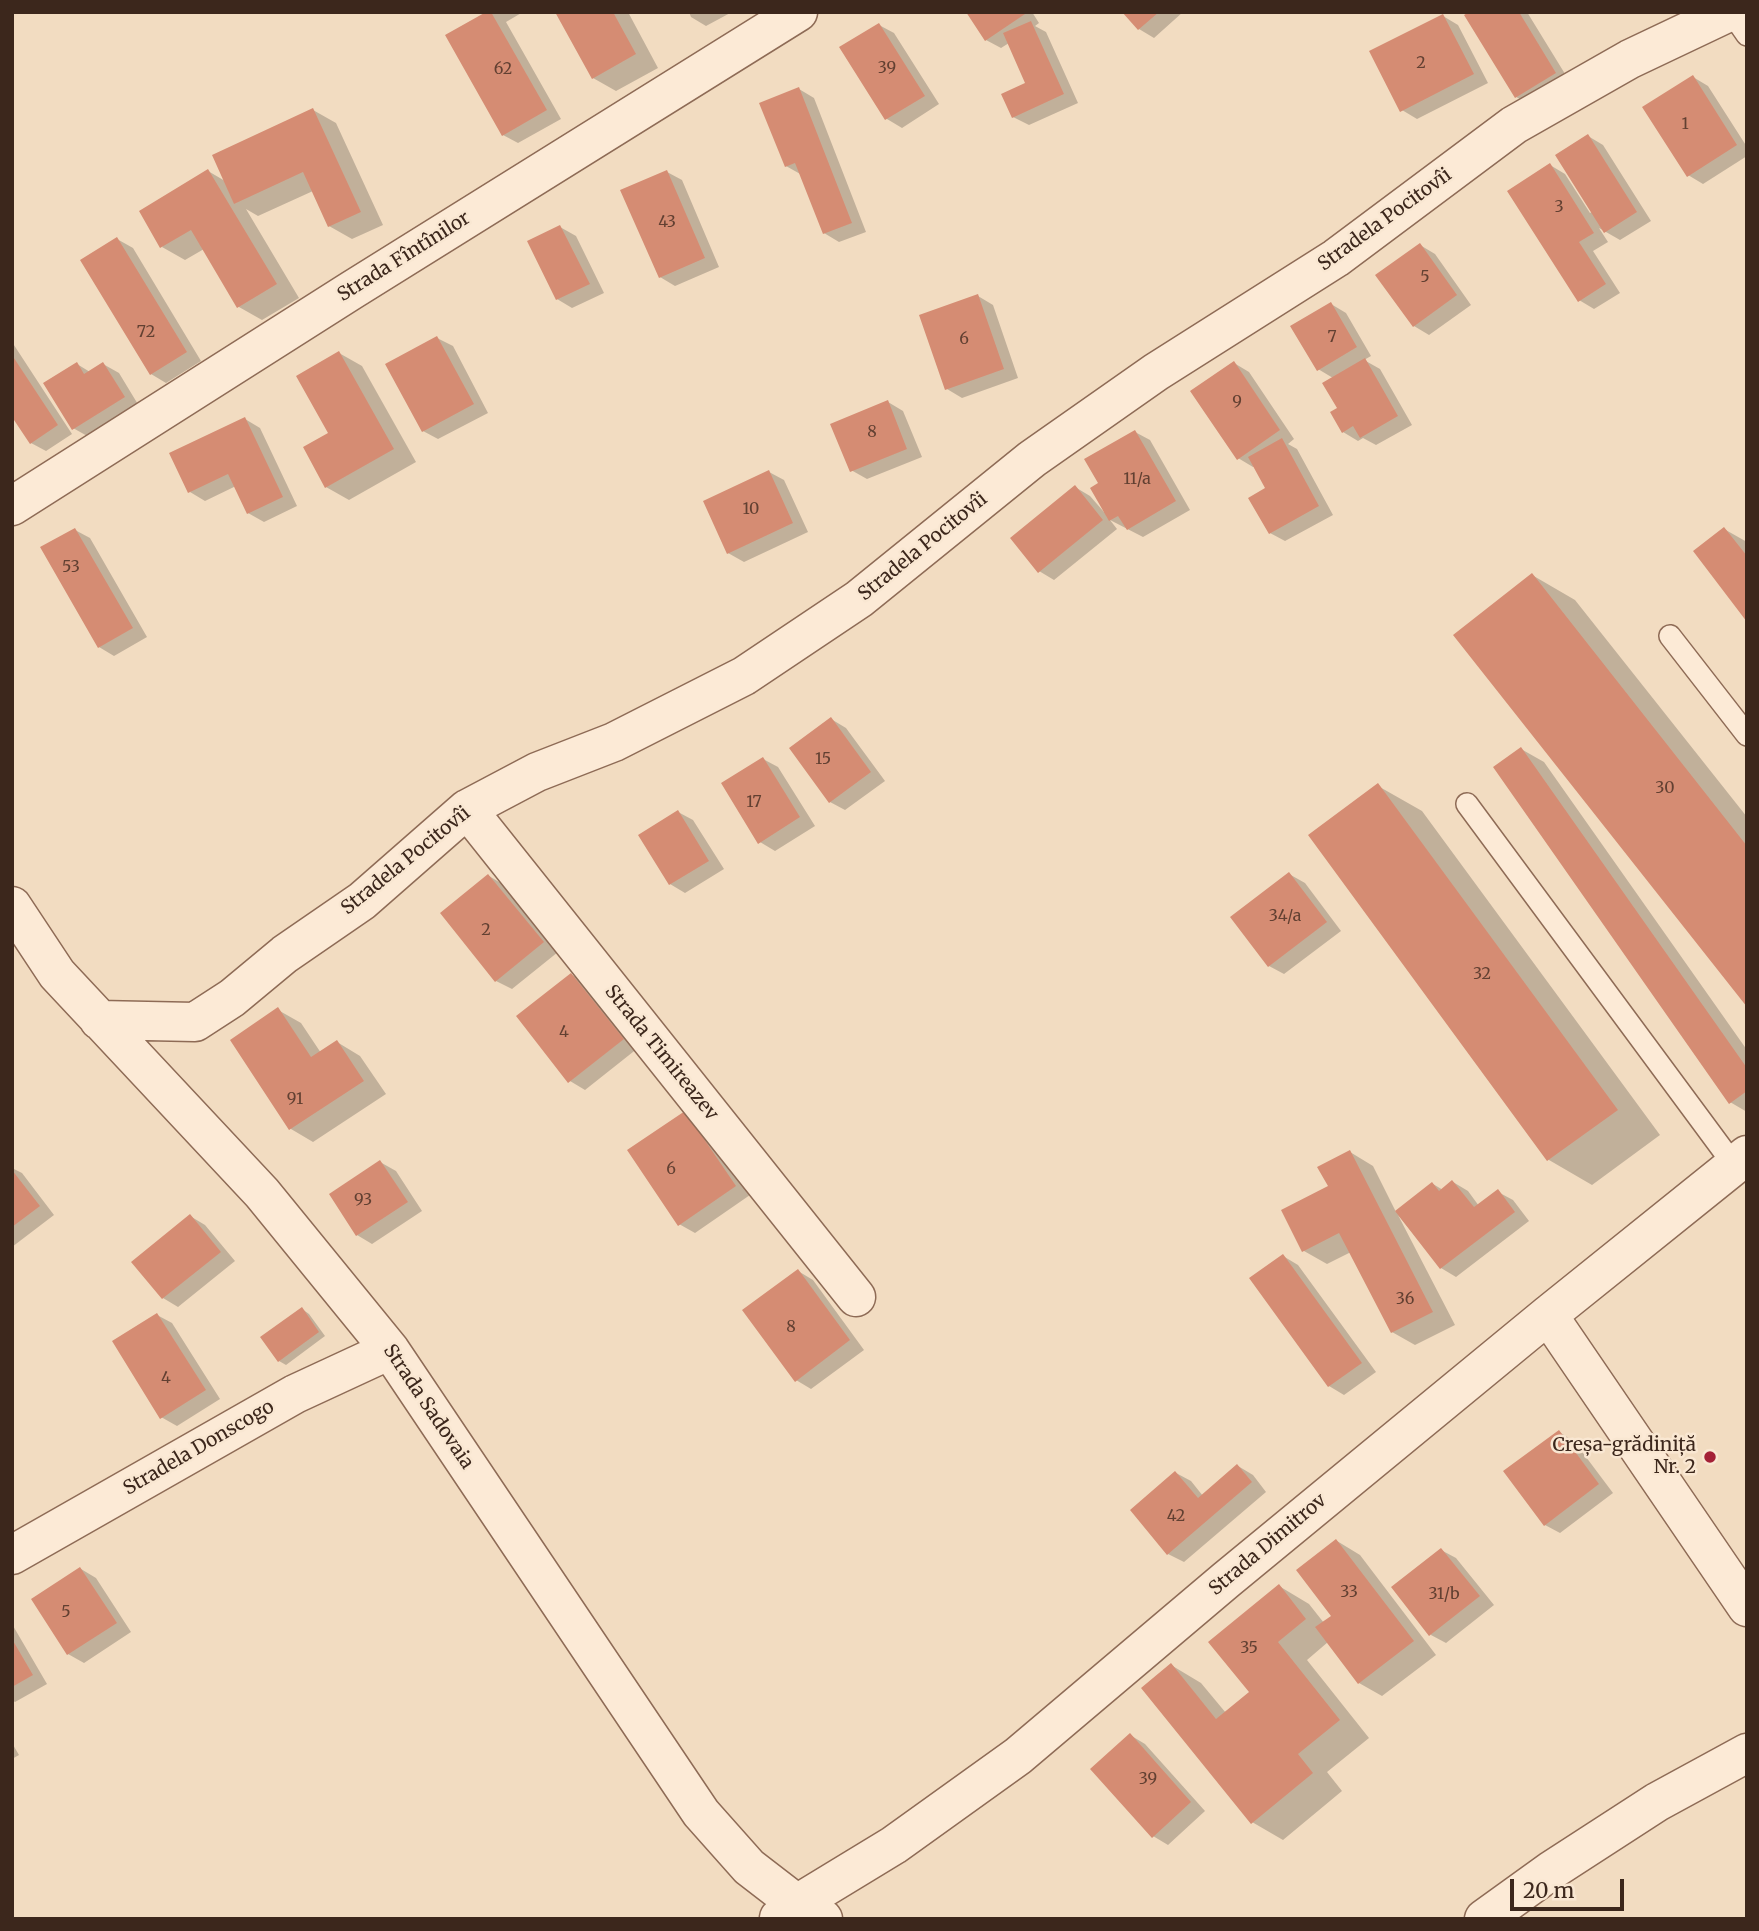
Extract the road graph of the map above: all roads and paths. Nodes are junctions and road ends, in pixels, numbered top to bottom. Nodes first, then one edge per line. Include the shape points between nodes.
1 (798, 12) edge
2 (1730, 12) edge
3 (1747, 35) edge
4 (12, 506) edge
5 (1670, 636) dead end
6 (1747, 735) edge
7 (1467, 804) dead end
8 (467, 809) junction
9 (12, 906) edge
10 (100, 1020) junction
11 (1740, 1160) edge
12 (856, 1297) dead end
13 (1548, 1315) junction
14 (390, 1350) junction
15 (12, 1555) edge
16 (1747, 1607) edge
17 (1747, 1753) edge
18 (799, 1914) edge
19 (1484, 1919) edge

1 - 4 street, Strada Fîntînilor
2 - 3 lane
2 - 8 street, Stradela Pocitovîi via 1630,59 1514,125 1336,258 1156,372 1032,459 859,599 744,676
5 - 6 lane
7 - 11 lane
8 - 10 street, Stradela Pocitovîi via 362,901 195,1022
8 - 12 street, Strada Timireazev
9 - 10 street, Strada Sadovaia via 57,974
10 - 14 street, Strada Sadovaia via 262,1194
11 - 13 street, Strada Dimitrov
13 - 16 street
13 - 18 street, Strada Dimitrov via 1018,1756
14 - 15 street, Stradela Donscogo via 295,1394
14 - 18 street, Strada Sadovaia via 701,1813
17 - 19 street via 1657,1802

